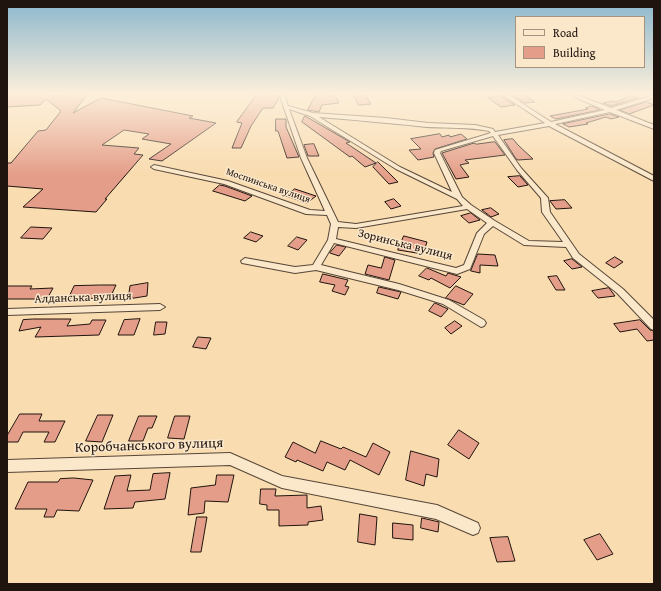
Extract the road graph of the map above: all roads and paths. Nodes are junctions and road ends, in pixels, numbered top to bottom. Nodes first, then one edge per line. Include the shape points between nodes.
1 (290, 121) edge
2 (321, 121) edge
3 (391, 121) edge
4 (545, 121) edge
5 (565, 121) edge
6 (637, 121) edge
7 (550, 124) junction
8 (654, 127) edge
9 (495, 134) junction
10 (154, 167) dead end
11 (654, 179) edge
12 (449, 180) junction
13 (437, 188) junction
14 (459, 198) junction
15 (468, 206) junction
16 (329, 213) junction
17 (492, 223) junction
18 (335, 224) junction
19 (332, 240) junction
20 (567, 245) junction
21 (245, 261) dead end
22 (316, 267) junction
23 (160, 307) dead end
24 (7, 312) edge
25 (481, 323) dead end
26 (654, 326) edge
27 (7, 466) edge
28 (473, 528) dead end

1 - 16 street, Моспинська вулиця
2 - 13 street via 398,168
3 - 9 street via 475,127 491,130
4 - 7 street
5 - 7 street
6 - 8 street
7 - 9 street
7 - 11 street
9 - 12 street via 438,150
9 - 20 street via 519,169 544,198 546,212
10 - 16 street, Моспинська вулиця via 226,182 310,212
12 - 13 street
12 - 14 street
13 - 14 street
14 - 15 street
15 - 17 street
15 - 18 street, Зоринська вулиця via 356,226
16 - 18 street, Моспинська вулиця
17 - 19 street, Зоринська вулиця via 481,233 467,267 457,271
17 - 20 street via 527,243
18 - 19 street
19 - 22 street
20 - 26 street via 576,256 620,291
21 - 22 street via 295,270
22 - 25 street via 399,287 446,302
23 - 24 street, Алданська вулиця
27 - 28 street, Коробчанського вулиця via 230,459 282,482 437,512

